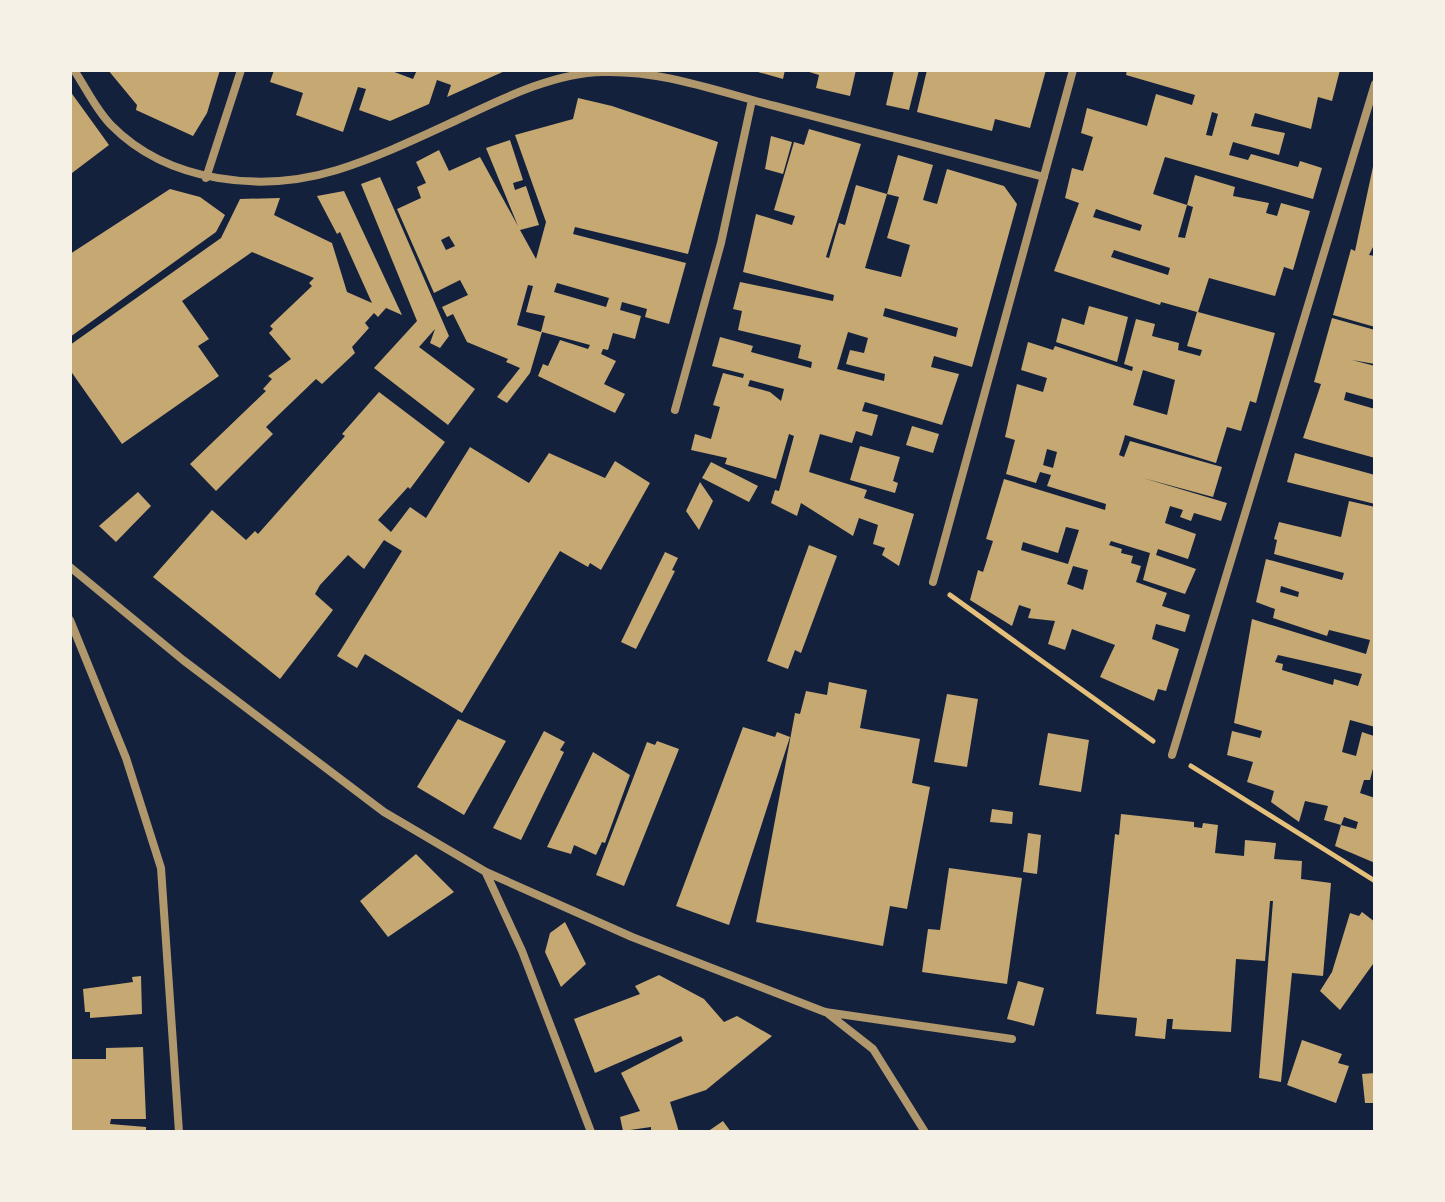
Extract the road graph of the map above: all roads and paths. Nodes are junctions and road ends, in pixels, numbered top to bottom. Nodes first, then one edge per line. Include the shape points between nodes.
1 (74, 70) edge
2 (241, 70) edge
3 (1073, 70) edge
4 (1375, 84) edge
5 (752, 100) junction
6 (1044, 177) junction
7 (206, 178) junction
8 (675, 410) dead end
9 (70, 567) edge
10 (933, 582) joint
11 (70, 620) edge
12 (1172, 755) junction
13 (486, 872) junction
14 (1375, 881) edge
15 (825, 1012) junction
16 (1012, 1039) dead end
17 (179, 1132) edge
18 (591, 1132) edge
19 (925, 1132) edge

1 - 7 street via 110,124 146,154
2 - 7 street
3 - 6 street
4 - 12 street
5 - 6 street
5 - 7 street via 662,78 602,72 558,80 501,100 334,171 262,181
5 - 8 street via 721,243
6 - 10 street
9 - 13 street via 384,812
10 - 12 path
11 - 17 street via 126,758 161,868
12 - 14 path
13 - 15 street via 632,937
13 - 18 street
15 - 16 street
15 - 19 street via 873,1049

